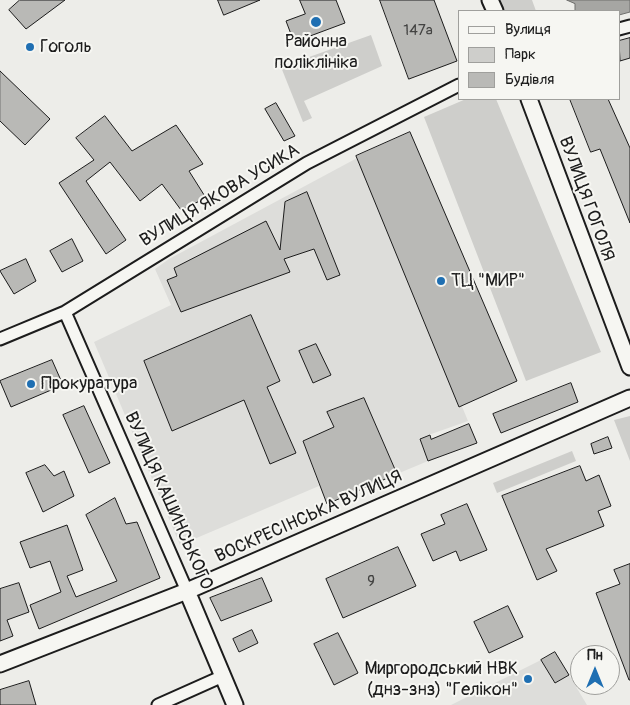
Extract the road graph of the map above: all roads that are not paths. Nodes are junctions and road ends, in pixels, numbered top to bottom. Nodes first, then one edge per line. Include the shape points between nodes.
1 (458, 85) edge
2 (529, 100) edge
3 (65, 312) junction
4 (0, 339) edge
5 (630, 367) edge
6 (630, 398) edge
7 (188, 591) junction
8 (0, 664) edge
9 (223, 676) junction
10 (158, 705) edge
11 (235, 705) edge

1 - 3 street, ВУЛИЦЯ ЯКОВА УСИКА via 307,163
2 - 5 street, ВУЛИЦЯ ГОГОЛЯ
3 - 4 street, ВУЛИЦЯ ЯКОВА УСИКА
3 - 7 street, ВУЛИЦЯ КАШИНСЬКОГО
6 - 7 street, ВОСКРЕСІНСЬКА ВУЛИЦЯ
7 - 8 street, ВОСКРЕСІНСЬКА ВУЛИЦЯ
7 - 9 street, ВУЛИЦЯ КАШИНСЬКОГО
9 - 10 street
9 - 11 street, ВУЛИЦЯ КАШИНСЬКОГО

